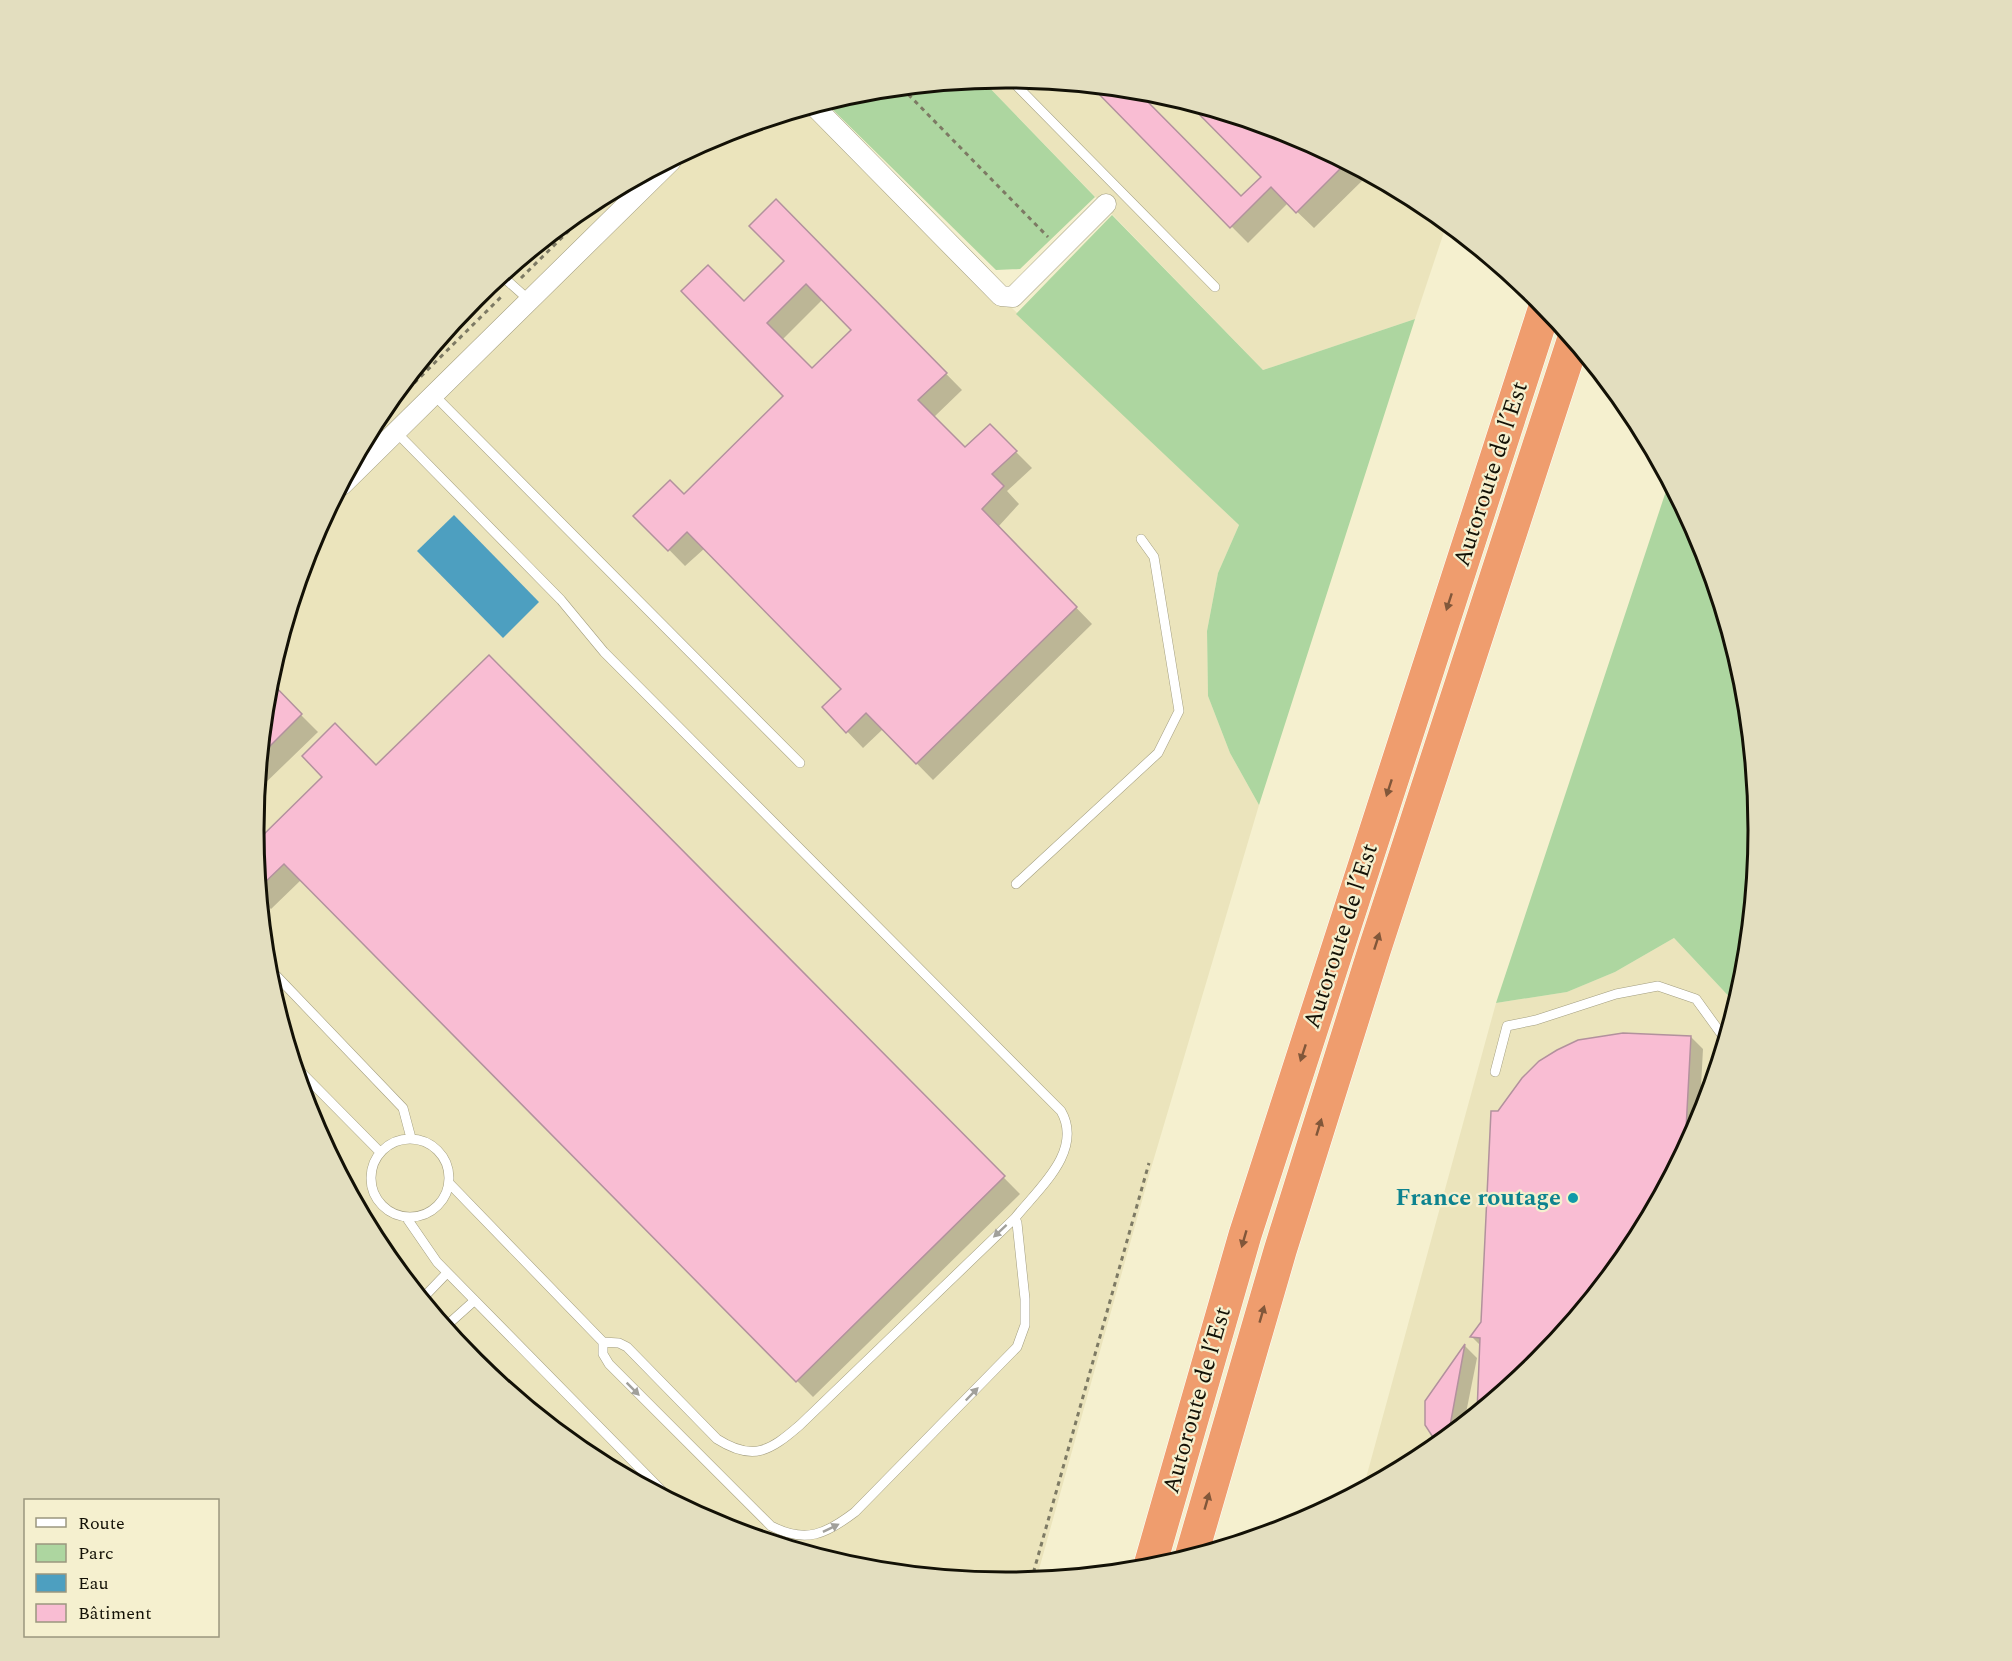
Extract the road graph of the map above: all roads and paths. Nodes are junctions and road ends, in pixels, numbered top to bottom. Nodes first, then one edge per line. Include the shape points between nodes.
1 (1018, 88) edge
2 (909, 95) edge
3 (820, 113) edge
4 (652, 179) edge
5 (1113, 197) junction
6 (564, 235) edge
7 (1060, 249) junction
8 (508, 281) edge
9 (513, 285) junction
10 (1215, 287) dead end
11 (529, 300) junction
12 (1542, 317) edge
13 (1570, 349) edge
14 (414, 384) edge
15 (433, 394) junction
16 (396, 432) junction
17 (357, 470) edge
18 (1141, 539) dead end
19 (800, 763) dead end
20 (1016, 884) dead end
21 (279, 978) edge
22 (1720, 1033) edge
23 (1495, 1072) dead end
24 (306, 1077) edge
25 (411, 1138) junction
26 (380, 1152) junction
27 (1149, 1163) dead end
28 (449, 1183) junction
29 (406, 1217) junction
30 (1015, 1218) junction
31 (447, 1274) junction
32 (427, 1294) edge
33 (474, 1301) junction
34 (450, 1322) edge
35 (603, 1342) junction
36 (655, 1484) edge
37 (1194, 1548) edge
38 (1152, 1558) edge
39 (1034, 1571) edge

1 - 5 lane
2 - 7 path
3 - 7 street via 1000,296 1014,297
4 - 11 street
5 - 7 street
5 - 10 lane
6 - 9 path
8 - 9 lane
9 - 11 lane
9 - 14 path
11 - 15 street
12 -> 38 highway, Autoroute de l’Est via 1245,1235
37 -> 13 highway, Autoroute de l’Est via 1280,1251
15 - 16 street
15 - 19 lane
16 - 17 street
16 - 30 lane via 561,600 604,652 1061,1111 1067,1121 1062,1160
18 - 20 lane via 1154,557 1179,711 1158,753
21 - 25 lane via 403,1108
22 - 23 lane via 1696,999 1658,986 1616,994 1507,1026
24 - 26 lane
25 - 26 lane via 389,1144
25 - 28 lane via 435,1147 444,1157
26 - 29 lane via 370,1174 371,1187 384,1208
27 - 39 path
28 - 29 lane via 446,1194 430,1212
28 - 35 lane
29 - 31 lane
30 -> 35 lane via 800,1425 767,1449 753,1453 735,1449 717,1438 627,1347
35 -> 30 lane via 603,1354 609,1364 771,1526 801,1537 819,1534 855,1512 1017,1347 1025,1325 1025,1299 1021,1241
31 - 32 lane
31 - 33 lane
33 - 34 lane
33 - 36 lane

